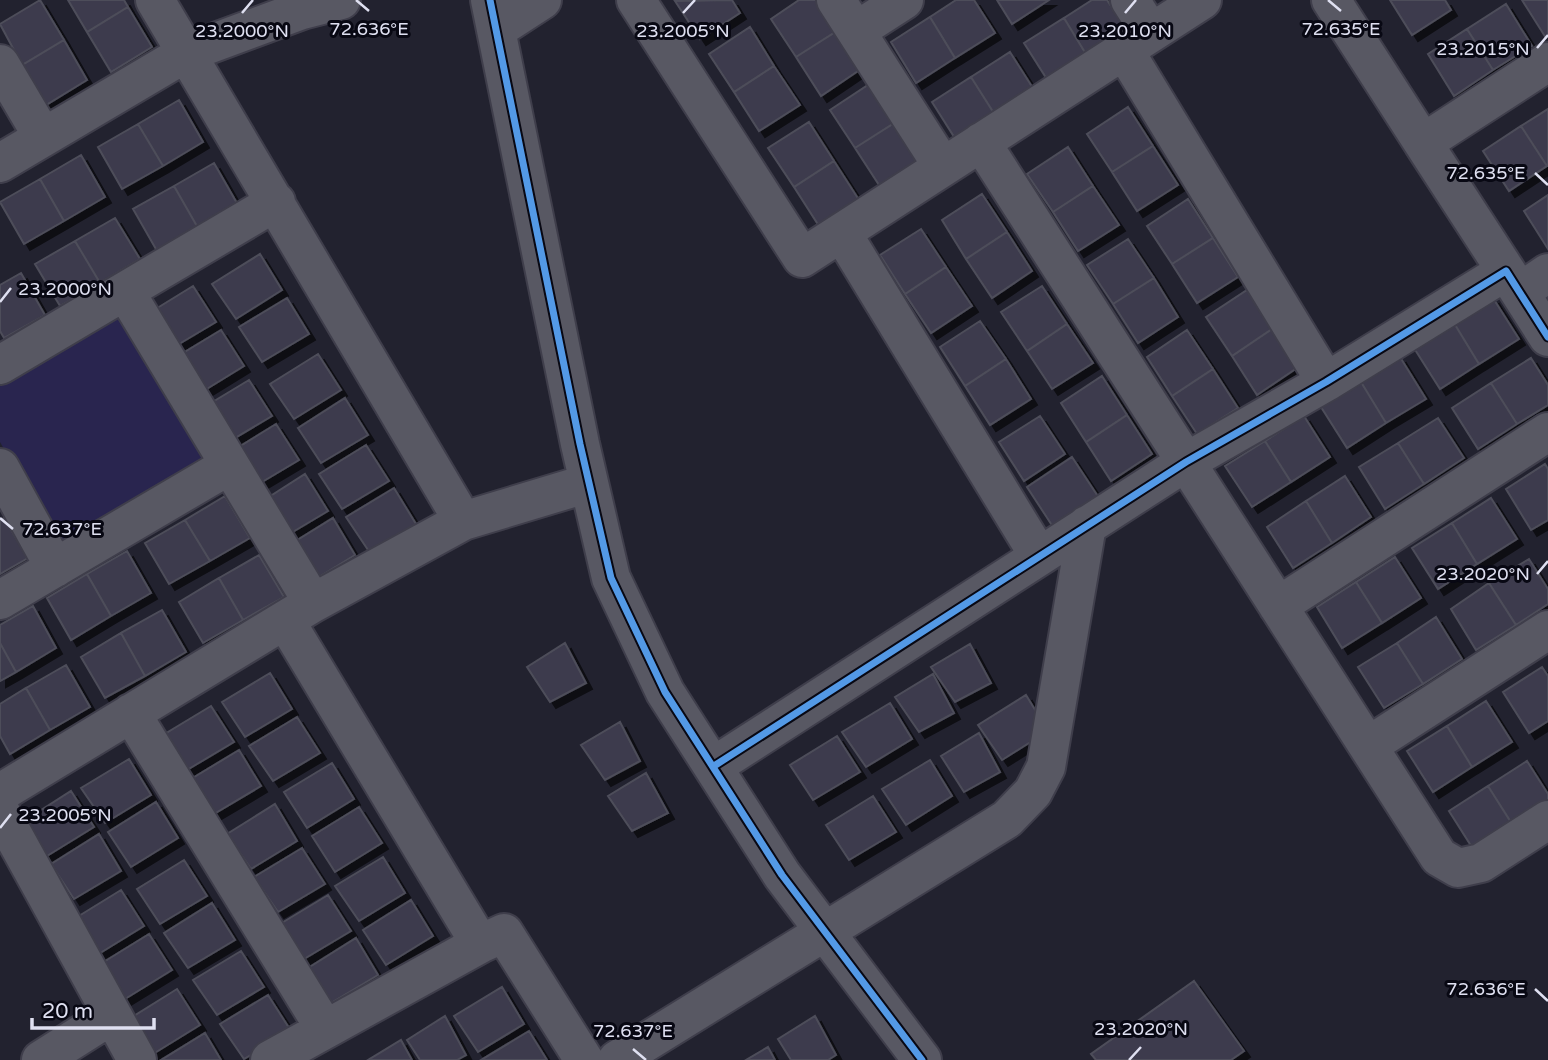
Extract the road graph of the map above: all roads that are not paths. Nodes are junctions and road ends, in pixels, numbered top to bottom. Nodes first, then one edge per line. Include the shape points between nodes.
1 (155, 0) edge
2 (341, 0) edge
3 (542, 0) edge
4 (636, 0) edge
5 (904, 0) edge
6 (1130, 0) edge
7 (1202, 0) edge
8 (1338, 2) edge
9 (493, 15) edge
10 (846, 15) edge
11 (1137, 41) junction
12 (186, 53) junction
13 (1548, 62) edge
14 (0, 64) edge
15 (43, 137) junction
16 (981, 142) junction
17 (1423, 143) junction
18 (0, 163) edge
19 (943, 167) junction
20 (276, 202) junction
21 (842, 233) junction
22 (1525, 278) edge
23 (125, 291) junction
24 (1548, 337) edge
25 (0, 365) edge
26 (1326, 382) junction
27 (1548, 432) edge
28 (1186, 461) junction
29 (230, 465) junction
30 (0, 468) edge
31 (589, 483) junction
32 (463, 521) junction
33 (1087, 525) junction
34 (1039, 556) junction
35 (55, 568) junction
36 (0, 600) edge
37 (1278, 606) junction
38 (299, 611) junction
39 (1548, 630) edge
40 (131, 713) junction
41 (1368, 746) junction
42 (714, 766) junction
43 (0, 793) edge
44 (0, 811) edge
45 (1548, 820) edge
46 (826, 933) junction
47 (480, 944) junction
48 (112, 1015) junction
49 (325, 1030) junction
50 (41, 1060) edge
51 (137, 1060) edge
52 (270, 1060) edge
53 (584, 1060) edge
54 (617, 1060) edge
55 (922, 1060) edge

1 - 12 street
2 - 12 street
3 - 9 street
4 - 21 street via 802,258
5 - 10 street
6 - 11 street
7 - 11 street
8 - 17 street
9 - 31 street
10 - 19 street
11 - 16 street
11 - 26 street
12 - 15 street
12 - 20 street
13 - 17 street
14 - 15 street
15 - 18 street
16 - 19 street
16 - 28 street
17 - 22 street
19 - 21 street
20 - 23 street
20 - 32 street
21 - 34 street
22 - 24 street
22 - 26 street
23 - 25 street
23 - 29 street
26 - 28 street
27 - 37 street
28 - 33 street
28 - 37 street
29 - 35 street
29 - 38 street
30 - 35 street
31 - 32 street
31 - 42 street via 611,578 665,692
32 - 38 street
33 - 34 street
33 - 46 street via 1045,767 1032,792 1007,819
34 - 42 street
35 - 36 street
37 - 41 street
38 - 40 street
38 - 47 street
39 - 41 street
40 - 43 street
40 - 49 street
41 - 45 street via 1439,857 1458,869 1481,863
42 - 46 street via 782,875
44 - 48 street
46 - 54 street
46 - 55 street
47 - 49 street
47 - 53 street via 504,933
48 - 50 street
48 - 51 street
49 - 52 street

